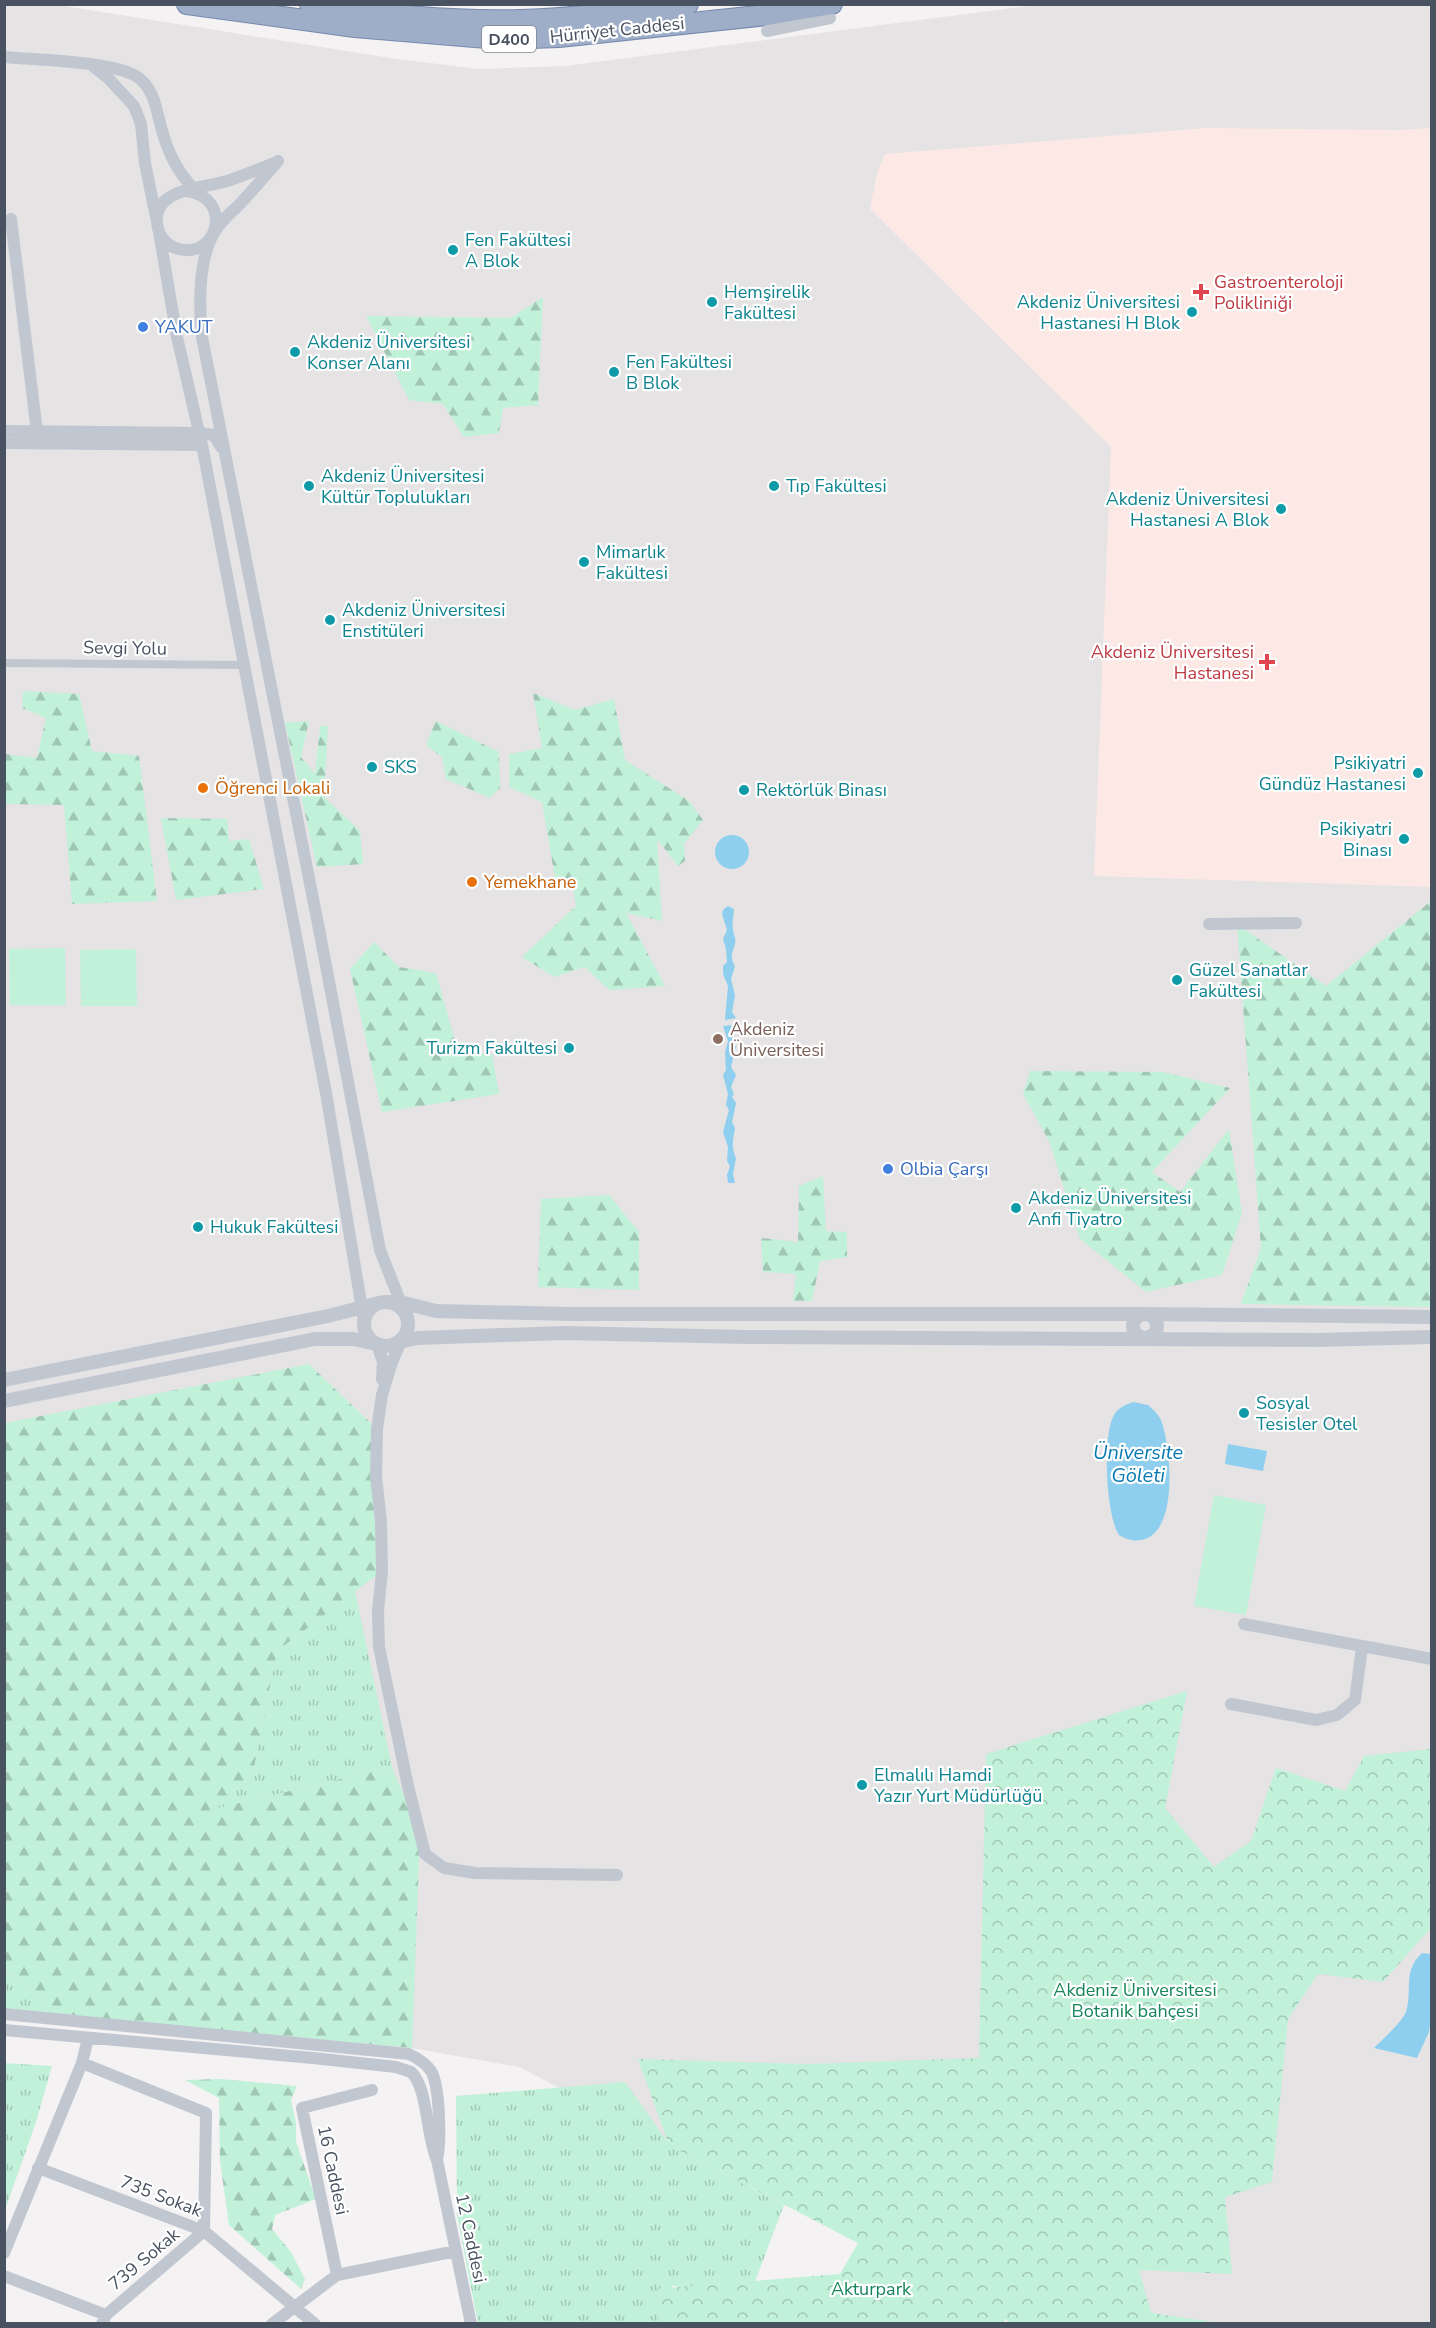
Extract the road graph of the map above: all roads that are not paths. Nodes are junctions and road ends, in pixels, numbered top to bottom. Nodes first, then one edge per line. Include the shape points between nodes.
1 (187, 4) edge
2 (310, 4) edge
3 (688, 4) edge
4 (831, 11) edge
5 (767, 31) dead end
6 (4, 57) edge
7 (92, 65) junction
8 (192, 191) junction
9 (11, 219) dead end
10 (158, 227) junction
11 (214, 233) junction
12 (4, 431) edge
13 (37, 432) junction
14 (201, 439) junction
15 (4, 443) edge
16 (230, 475) junction
17 (4, 663) edge
18 (244, 666) junction
19 (1296, 923) dead end
20 (1209, 924) dead end
21 (399, 1307) junction
22 (367, 1311) junction
23 (1145, 1314) junction
24 (1425, 1317) edge
25 (1417, 1337) junction
26 (1431, 1337) edge
27 (1145, 1339) junction
28 (401, 1340) junction
29 (377, 1344) junction
30 (4, 1380) edge
31 (382, 1395) junction
32 (4, 1401) edge
33 (1244, 1624) dead end
34 (1362, 1647) junction
35 (1431, 1659) edge
36 (1231, 1704) dead end
37 (617, 1875) dead end
38 (4, 2014) edge
39 (4, 2030) edge
40 (88, 2038) junction
41 (82, 2063) junction
42 (372, 2090) dead end
43 (437, 2160) junction
44 (38, 2168) junction
45 (204, 2231) junction
46 (456, 2251) junction
47 (4, 2253) edge
48 (337, 2274) junction
49 (4, 2276) edge
50 (296, 2306) junction
51 (104, 2319) edge
52 (272, 2324) edge
53 (315, 2324) edge
54 (471, 2324) edge

1 - 4 highway, Hürriyet Caddesi / D400 via 355,27 499,39
2 - 3 highway via 428,18 521,20
4 - 5 street
6 - 7 street
7 - 8 street via 123,70 139,77 148,87 171,159
7 - 10 street via 134,106 141,124
8 - 10 street via 177,192 162,204
8 - 11 street via 212,205 216,214
8 - 11 street via 278,161
9 - 13 street
10 - 11 street via 171,246 181,250 208,242
10 - 14 street via 177,337
11 - 16 street via 205,262 199,314
12 - 13 street
13 - 14 street
14 - 15 street
14 - 16 street via 214,435
14 - 18 street
16 - 21 street via 380,1250
17 - 18 street, Sevgi Yolu
18 - 22 street
19 - 20 street
21 - 22 street
21 - 23 street via 570,1314
21 - 28 street via 408,1323
22 - 29 street via 367,1335
22 - 30 street
23 - 24 street
23 - 27 street via 1154,1318 1157,1326 1154,1335
24 - 25 street
25 - 26 street
25 - 27 street
27 - 28 street via 564,1333
28 - 29 street via 391,1345
28 - 31 street
29 - 31 street via 383,1362
29 - 32 street via 353,1339 315,1339
31 - 37 street via 376,1429 381,1522 379,1647 425,1854 444,1868 475,1873
33 - 34 street
34 - 35 street
34 - 36 street via 1355,1700 1337,1715 1316,1720
38 - 43 street via 409,2054 424,2063 436,2084 440,2148
39 - 40 street
40 - 41 street
40 - 43 street via 404,2068 419,2081 431,2148
41 - 44 street
41 - 45 street, 739 Sokak via 206,2113
42 - 48 street, 16 Caddesi via 302,2108
43 - 46 street, 12 Caddesi
44 - 45 street, 735 Sokak
44 - 47 street
45 - 50 street, 735 Sokak
45 - 51 street, 739 Sokak
46 - 48 street
46 - 54 street, 12 Caddesi
48 - 50 street
49 - 51 street
50 - 52 street
50 - 53 street, 735 Sokak

